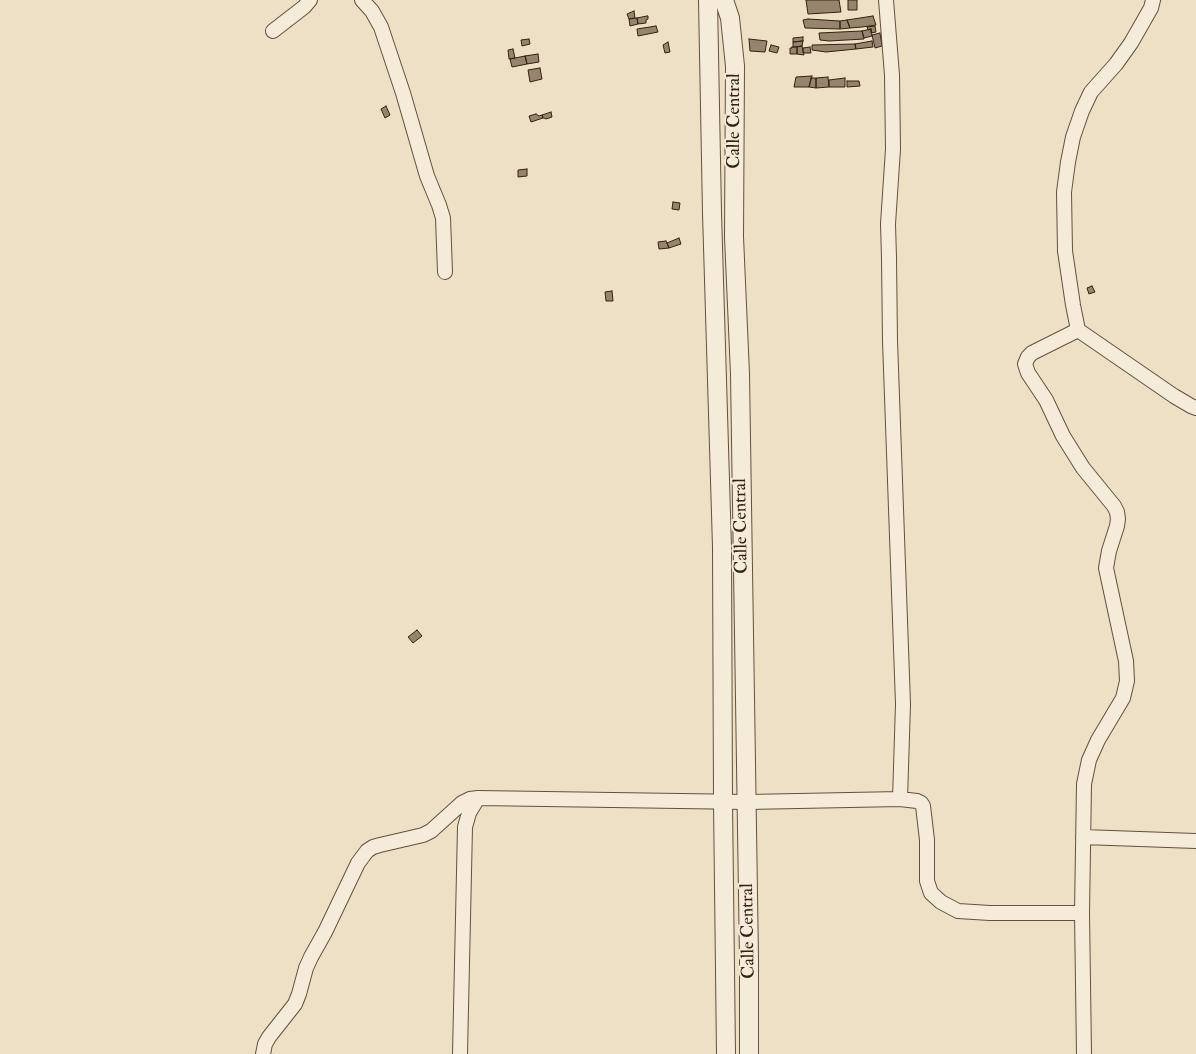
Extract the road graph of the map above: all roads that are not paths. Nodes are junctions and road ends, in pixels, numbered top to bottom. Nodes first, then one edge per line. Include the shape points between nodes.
1 (310, 0) edge
2 (362, 0) edge
3 (708, 0) edge
4 (724, 0) edge
5 (886, 0) edge
6 (1153, 0) edge
7 (273, 31) dead end
8 (445, 272) dead end
9 (1078, 330) junction
10 (1196, 408) edge
11 (478, 798) junction
12 (900, 799) junction
13 (723, 802) junction
14 (747, 802) junction
15 (1083, 837) junction
16 (1196, 841) edge
17 (1082, 913) junction
18 (263, 1054) edge
19 (460, 1054) edge
20 (726, 1054) edge
21 (749, 1054) edge
22 (1084, 1054) edge

1 - 7 street
2 - 8 street via 372,11 386,42 439,205
3 - 13 street, Calle Central via 722,546
4 - 14 street, Calle Central via 730,18 735,66 734,237 740,374
5 - 12 street via 892,75 893,148 888,224 903,704
6 - 9 street via 1131,43 1091,92 1073,137 1064,192 1065,251
9 - 10 street
9 - 15 street via 1032,353 1025,364 1063,436 1117,512 1118,526 1106,568 1126,661 1127,681 1123,698 1089,760 1084,784
11 - 13 street
11 - 18 street via 462,803 423,835 367,851 311,957 300,994 269,1037
11 - 19 street via 465,827
12 - 14 street
12 - 17 street via 917,800 924,806 927,881 940,902 958,911
13 - 14 street
13 - 20 street, Calle Central
14 - 21 street, Calle Central
15 - 16 street
15 - 17 street
17 - 22 street

